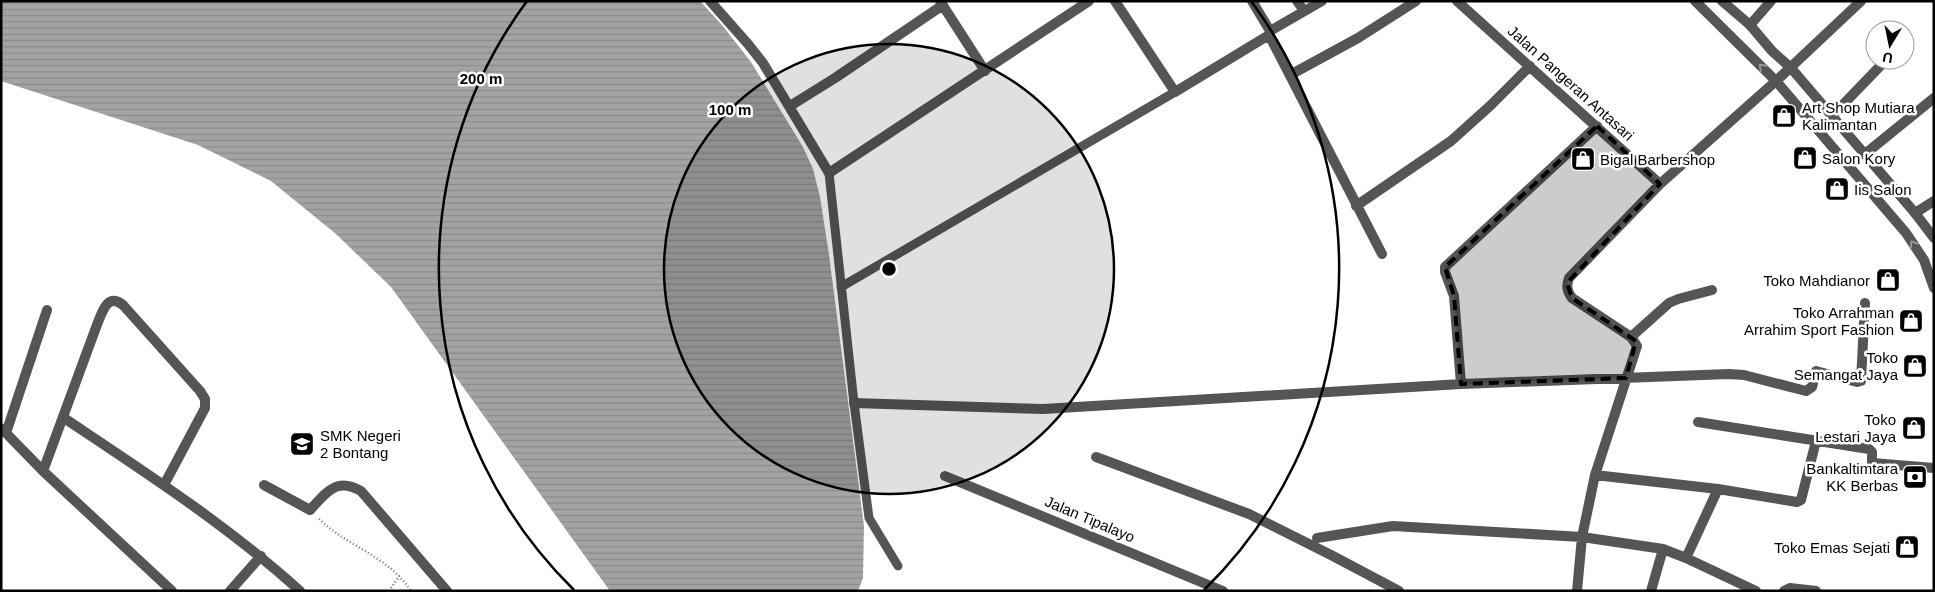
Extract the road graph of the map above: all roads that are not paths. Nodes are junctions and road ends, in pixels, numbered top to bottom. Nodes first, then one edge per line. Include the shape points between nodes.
1 (710, 1) edge
2 (1089, 1) edge
3 (1115, 1) edge
4 (1252, 1) edge
5 (1297, 1) edge
6 (1322, 1) edge
7 (1416, 1) edge
8 (1457, 1) edge
9 (1696, 1) edge
10 (1722, 1) edge
11 (1772, 1) edge
12 (1861, 1) edge
13 (942, 3) edge
14 (1304, 11) junction
15 (1750, 25) junction
16 (1269, 33) junction
17 (1530, 66) junction
18 (1791, 68) junction
19 (1876, 70) edge
20 (985, 71) junction
21 (1290, 75) junction
22 (1776, 81) junction
23 (1175, 92) junction
24 (1934, 98) edge
25 (790, 106) junction
26 (1832, 116) junction
27 (1597, 126) junction
28 (1865, 154) junction
29 (829, 173) junction
30 (1660, 184) junction
31 (1934, 201) edge
32 (1356, 206) junction
33 (1915, 212) junction
34 (1934, 238) edge
35 (1382, 254) dead end
36 (841, 287) junction
37 (1934, 288) edge
38 (1712, 290) dead end
39 (1865, 303) dead end
40 (47, 310) dead end
41 (1631, 337) junction
42 (1626, 378) junction
43 (1461, 384) junction
44 (854, 403) junction
45 (64, 418) junction
46 (1698, 422) dead end
47 (4, 431) edge
48 (1816, 441) junction
49 (1096, 457) dead end
50 (1934, 468) edge
51 (43, 471) junction
52 (1595, 475) junction
53 (945, 476) dead end
54 (164, 485) junction
55 (264, 485) dead end
56 (1718, 489) junction
57 (1582, 537) junction
58 (1317, 538) dead end
59 (1663, 550) junction
60 (261, 556) junction
61 (1686, 558) junction
62 (898, 566) dead end
63 (172, 591) edge
64 (230, 591) edge
65 (300, 591) edge
66 (447, 591) edge
67 (1223, 591) edge
68 (1399, 591) edge
69 (1576, 591) edge
70 (1651, 591) edge
71 (1756, 591) edge
72 (1784, 591) edge
73 (1816, 591) edge

1 - 25 street via 763,63
2 - 20 street
3 - 23 street
4 - 16 street
5 - 14 street
6 - 14 street
7 - 21 street via 1358,38
8 - 17 street, Jalan Pangeran Antasari
22 -> 9 street
10 - 15 street
11 - 15 street
12 - 18 street
13 - 20 street
13 - 25 street
14 - 16 street
15 - 18 street
16 - 21 street
16 - 23 street
17 - 27 street, Jalan Pangeran Antasari
17 - 32 street via 1451,141
18 - 22 street
18 - 26 street
19 - 26 street
20 - 29 street
21 - 32 street
22 - 30 street
37 -> 22 street via 1924,260 1906,232
23 - 36 lane
24 - 28 street
25 - 29 street
26 - 28 street
27 - 30 street, Jalan Pangeran Antasari
27 - 43 street via 1445,267 1454,296
28 - 33 street
29 - 36 lane
30 - 41 street via 1567,283 1572,298
31 - 33 street
32 - 35 street
33 - 34 street
36 - 44 lane
38 - 41 street via 1669,303
39 - 42 street via 1862,379 1859,382 1817,371 1814,372 1812,387 1806,391 1736,374
40 - 47 street
41 - 42 street via 1637,346
42 - 43 street
42 - 52 street
43 - 44 street via 1043,409
44 - 62 lane via 869,518
45 - 51 street
45 - 54 street
45 - 54 street via 106,303 118,301 205,399 205,408
46 - 48 street
47 - 51 street
48 - 50 street via 1869,449 1872,463
48 - 56 street via 1799,502
49 - 68 street via 1249,514
51 - 63 street
52 - 56 street
52 - 57 street
53 - 67 street, Jalan Tipalayo
54 - 60 street
55 - 66 street via 310,510 336,486 351,485 361,490
56 - 61 street
57 - 58 street via 1393,526
57 - 59 street
57 - 69 street
59 - 61 street
59 - 70 street
60 - 64 street
60 - 65 street
61 - 71 street
72 - 73 street via 1792,588

